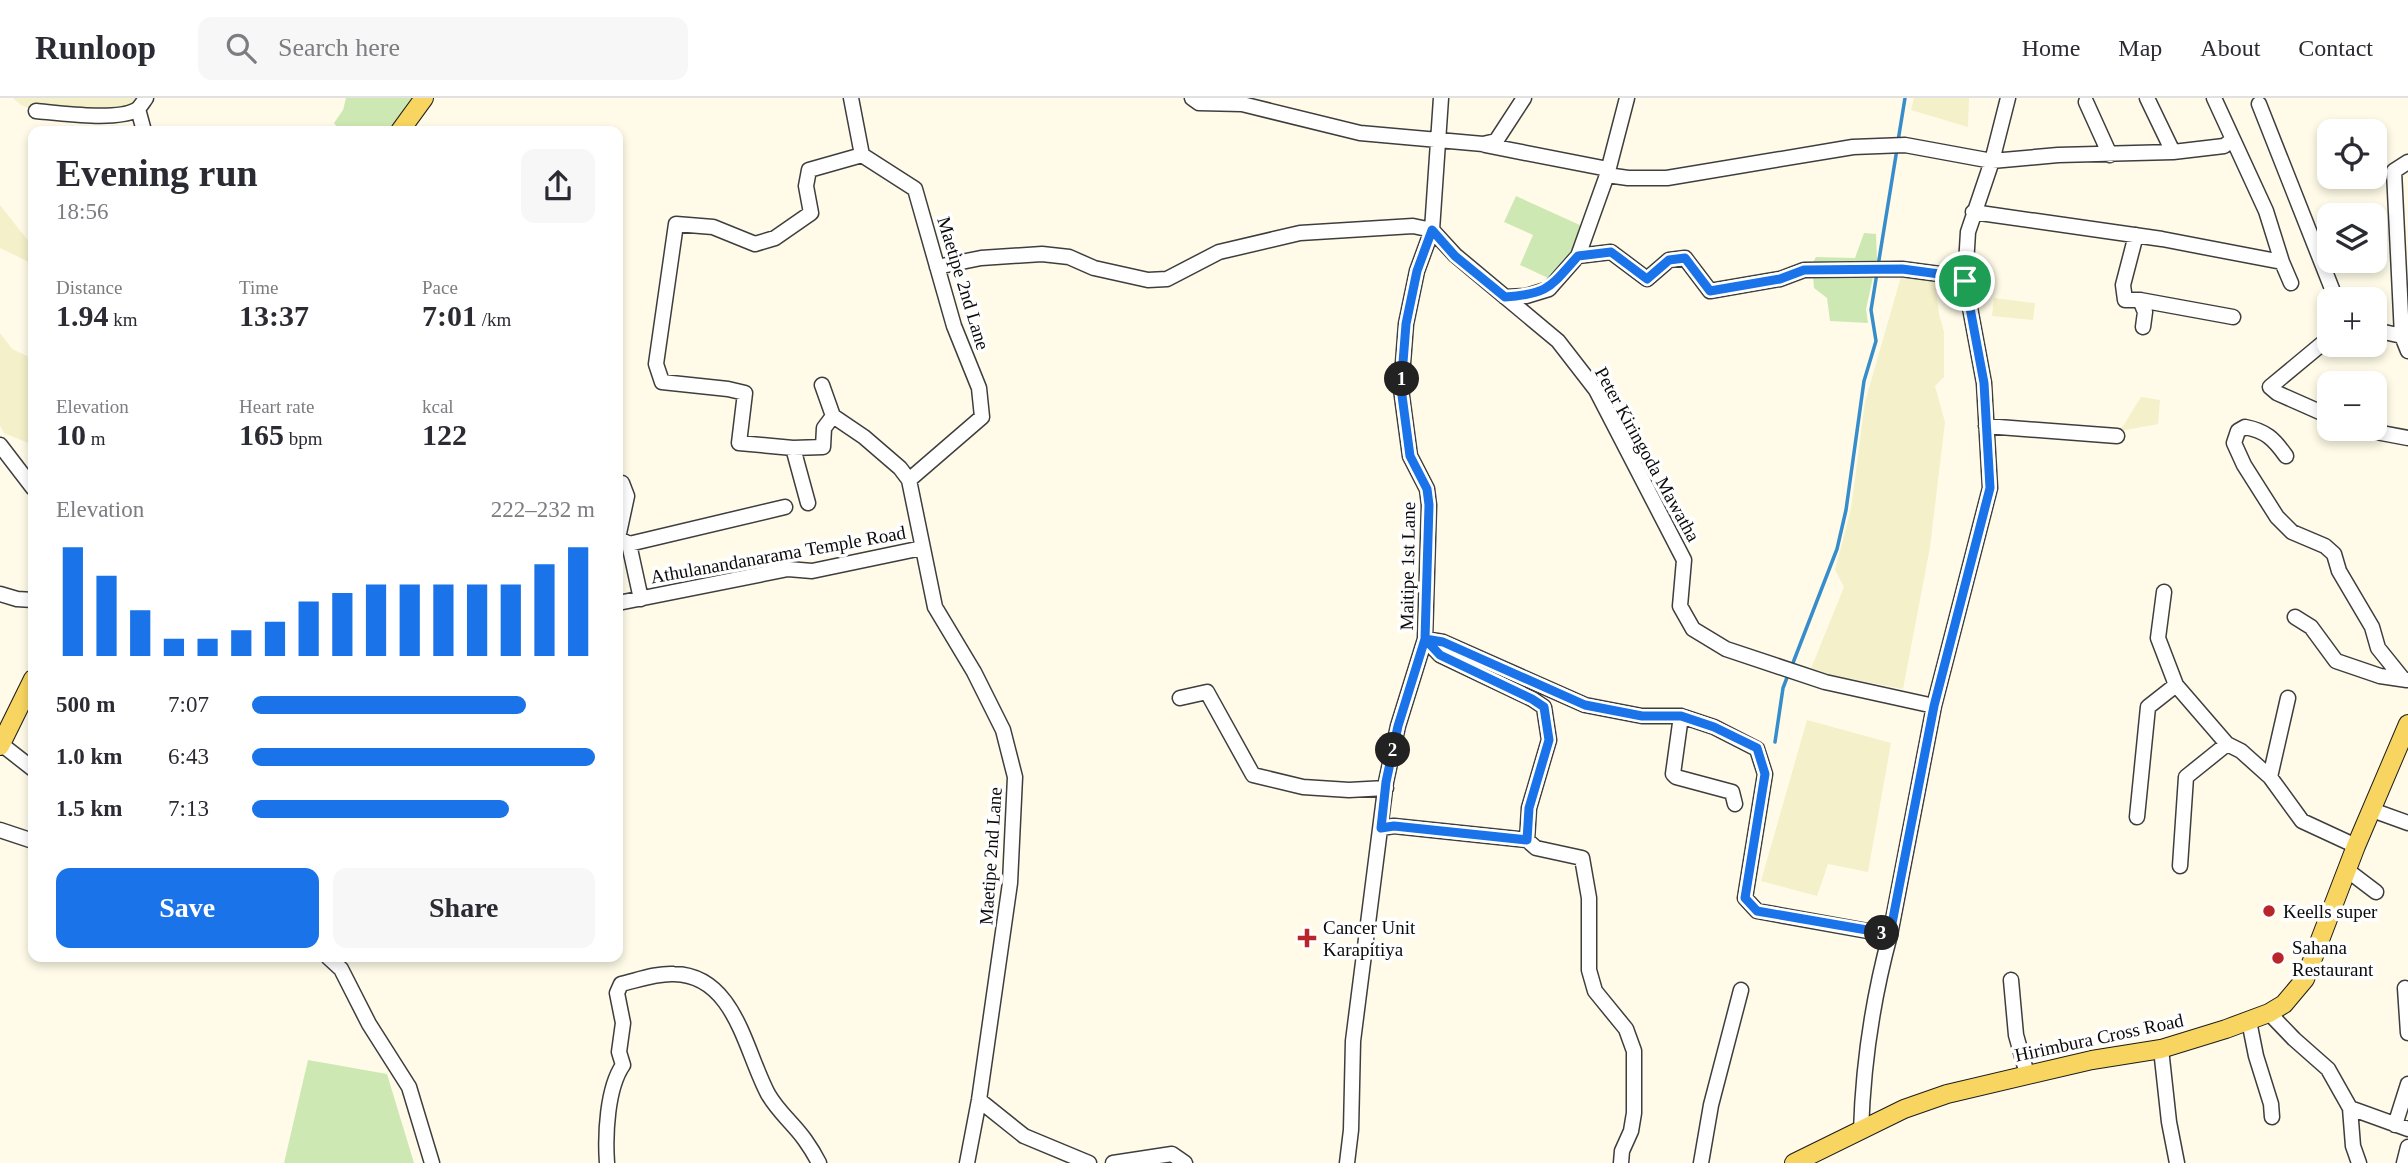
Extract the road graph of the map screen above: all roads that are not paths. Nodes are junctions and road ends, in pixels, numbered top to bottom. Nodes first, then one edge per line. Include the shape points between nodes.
1 (424, 98) edge
2 (850, 98) edge
3 (1192, 98) edge
4 (1441, 98) edge
5 (1524, 98) edge
6 (1627, 98) edge
7 (2008, 98) edge
8 (2147, 98) edge
9 (2214, 98) edge
10 (2086, 102) dead end
11 (142, 104) edge
12 (2259, 104) dead end
13 (36, 111) dead end
14 (144, 126) edge
15 (404, 126) edge
16 (1439, 139) junction
17 (2232, 140) junction
18 (1483, 144) junction
19 (2173, 152) junction
20 (862, 155) junction
21 (2110, 155) junction
22 (1992, 161) junction
23 (2408, 162) edge
24 (1608, 172) junction
25 (1973, 212) junction
26 (1432, 230) junction
27 (2136, 235) junction
28 (1578, 256) junction
29 (2282, 262) junction
30 (937, 267) junction
31 (1965, 281) junction
32 (2291, 283) dead end
33 (2331, 287) edge
34 (1505, 297) junction
35 (2140, 300) junction
36 (2233, 317) dead end
37 (2143, 327) dead end
38 (2387, 333) edge
39 (2402, 336) junction
40 (2317, 348) edge
41 (2408, 351) edge
42 (822, 385) dead end
43 (2317, 411) edge
44 (833, 416) junction
45 (1986, 426) junction
46 (2387, 434) edge
47 (2117, 436) dead end
48 (2408, 438) edge
49 (0, 445) edge
50 (793, 447) junction
51 (2286, 456) dead end
52 (909, 480) junction
53 (28, 481) edge
54 (623, 485) edge
55 (808, 503) dead end
56 (785, 507) dead end
57 (623, 517) edge
58 (623, 541) edge
59 (629, 544) junction
60 (922, 546) junction
61 (845, 559) dead end
62 (2164, 592) dead end
63 (0, 594) edge
64 (641, 598) junction
65 (28, 600) edge
66 (623, 602) edge
67 (2295, 617) dead end
68 (1425, 639) junction
69 (2406, 680) edge
70 (2176, 685) junction
71 (28, 689) edge
72 (1180, 698) dead end
73 (2288, 698) dead end
74 (1934, 706) junction
75 (1681, 716) junction
76 (2408, 724) edge
77 (2227, 744) junction
78 (1, 745) edge
79 (2403, 748) edge
80 (28, 765) edge
81 (2270, 777) junction
82 (1386, 788) junction
83 (1735, 804) dead end
84 (2372, 810) junction
85 (2137, 817) dead end
86 (2408, 823) edge
87 (1381, 828) junction
88 (0, 830) edge
89 (28, 839) edge
90 (1527, 840) junction
91 (2356, 846) junction
92 (2180, 866) dead end
93 (2347, 870) junction
94 (2376, 892) dead end
95 (1890, 934) junction
96 (333, 962) edge
97 (2011, 980) dead end
98 (2404, 988) dead end
99 (1741, 989) dead end
100 (2269, 1013) junction
101 (2249, 1021) junction
102 (2408, 1033) edge
103 (2161, 1049) junction
104 (2027, 1074) junction
105 (2408, 1084) edge
106 (979, 1100) junction
107 (2350, 1108) junction
108 (2272, 1117) dead end
109 (2402, 1127) edge
110 (1861, 1131) junction
111 (2408, 1147) edge
112 (432, 1163) edge
113 (607, 1163) edge
114 (819, 1163) edge
115 (967, 1163) edge
116 (1089, 1163) edge
117 (1113, 1163) edge
118 (1185, 1163) edge
119 (1347, 1163) edge
120 (1621, 1163) edge
121 (1701, 1163) edge
122 (1794, 1163) edge
123 (2178, 1163) edge
124 (2358, 1163) edge
125 (2404, 1163) edge

1 - 15 main road
2 - 20 street
3 - 16 street via 1199,103 1242,104 1360,132
4 - 16 street, Maitipe 1st Lane
5 - 18 street via 1496,141
6 - 24 street
7 - 22 street
8 - 19 street
9 - 17 street
10 - 21 street
11 - 13 street via 127,114
11 - 14 street
12 - 33 street
16 - 18 street
16 - 26 street, Maitipe 1st Lane
17 - 19 street via 2224,146
17 - 29 street via 2266,211
18 - 24 street
19 - 21 street
20 - 30 street, Maetipe 2nd Lane via 915,189
20 - 50 street via 809,170 806,186 811,213 775,238 755,244 713,227 676,224 656,364 662,382 745,393 739,443
21 - 22 street
22 - 24 street via 1905,145 1853,147 1667,178 1628,178
22 - 25 street
23 - 39 street via 2394,171
24 - 28 street
25 - 27 street
25 - 31 street
26 - 30 street via 1413,226 1300,233 1219,252 1167,279 1148,280 1094,268 1069,257 1042,254 981,258
26 - 34 street, Peter Kiringoda Mawatha via 1455,256
26 - 68 street, Maitipe 1st Lane via 1409,311 1401,388 1410,456 1427,489 1429,505
27 - 29 street
27 - 35 street via 2123,285 2124,300
28 - 31 street via 1611,252 1647,279 1669,260 1685,258 1710,291 1780,279 1804,270 1902,269
28 - 34 street via 1549,289
29 - 32 street
30 - 52 street, Maetipe 2nd Lane via 979,388 982,417
31 - 45 street via 1984,383
34 - 74 street, Peter Kiringoda Mawatha via 1558,341 1596,390 1684,560 1680,606 1693,629 1726,649 1825,682
35 - 36 street
35 - 37 street via 2145,312
38 - 39 street
39 - 41 street
40 - 43 street via 2270,387
42 - 44 street
44 - 50 street via 824,428 823,447
44 - 52 street via 864,437
45 - 47 street
45 - 74 street via 1990,488
46 - 48 street
49 - 53 street
50 - 55 street
51 - 69 street via 2272,436 2260,429 2238,431 2234,443 2277,517 2292,532 2334,554 2378,648
52 - 60 street, Maetipe 2nd Lane
54 - 57 street via 628,496
56 - 59 street, Athulanandanarama Temple Road
58 - 59 street
59 - 64 street, Athulanandanarama Temple Road
60 - 61 street
60 - 64 street, Athulanandanarama Temple Road via 812,571 788,569
60 - 106 street, Maetipe 2nd Lane via 935,607 1003,730 1015,777 1010,883
62 - 70 street via 2158,638
63 - 65 street
64 - 66 street, Athulanandanarama Temple Road
67 - 69 street via 2311,627 2336,661
68 - 75 street via 1443,642 1585,705 1642,716
68 - 82 street, Maitipe 1st Lane via 1398,726
68 - 90 street via 1440,655 1544,707 1549,740 1529,808
70 - 77 street
70 - 85 street via 2148,707
71 - 78 main road
72 - 82 street via 1207,692 1253,775 1303,787
73 - 81 street
74 - 95 street
75 - 83 street via 1673,774 1732,792
75 - 95 street via 1757,748 1765,774 1745,898 1757,911
76 - 79 main road, Hirimbura Cross Road
77 - 81 street
77 - 92 street via 2186,776
78 - 80 street
79 - 84 main road, Hirimbura Cross Road
81 - 91 street via 2302,821
82 - 87 street, Maitipe 1st Lane
84 - 86 street
84 - 91 main road, Hirimbura Cross Road
87 - 90 street
87 - 119 street, Maitipe 1st Lane via 1353,1041
88 - 89 street
90 - 120 street via 1536,848 1582,858 1589,898 1589,970 1595,991 1626,1029 1634,1051 1634,1113
91 - 93 main road, Hirimbura Cross Road
93 - 94 street
93 - 100 main road, Hirimbura Cross Road via 2305,979 2284,1004
95 - 110 street via 1862,1089
96 - 112 street via 409,1087
97 - 104 street via 2016,1035
98 - 102 street
99 - 121 street
100 - 101 main road, Hirimbura Cross Road
100 - 107 street via 2328,1069
101 - 103 main road, Hirimbura Cross Road
101 - 108 street
103 - 104 main road, Hirimbura Cross Road
103 - 123 street
104 - 110 main road, Hirimbura Cross Road via 1947,1094
105 - 109 street
106 - 115 street, Maetipe 2nd Lane
106 - 116 street via 1024,1136
107 - 109 street
107 - 124 street
110 - 122 main road, Hirimbura Cross Road
111 - 125 street
113 - 114 street via 605,1140 615,1076 623,1065 617,993 621,984 672,973 709,983 722,998 749,1045 767,1092
117 - 118 street via 1172,1154

